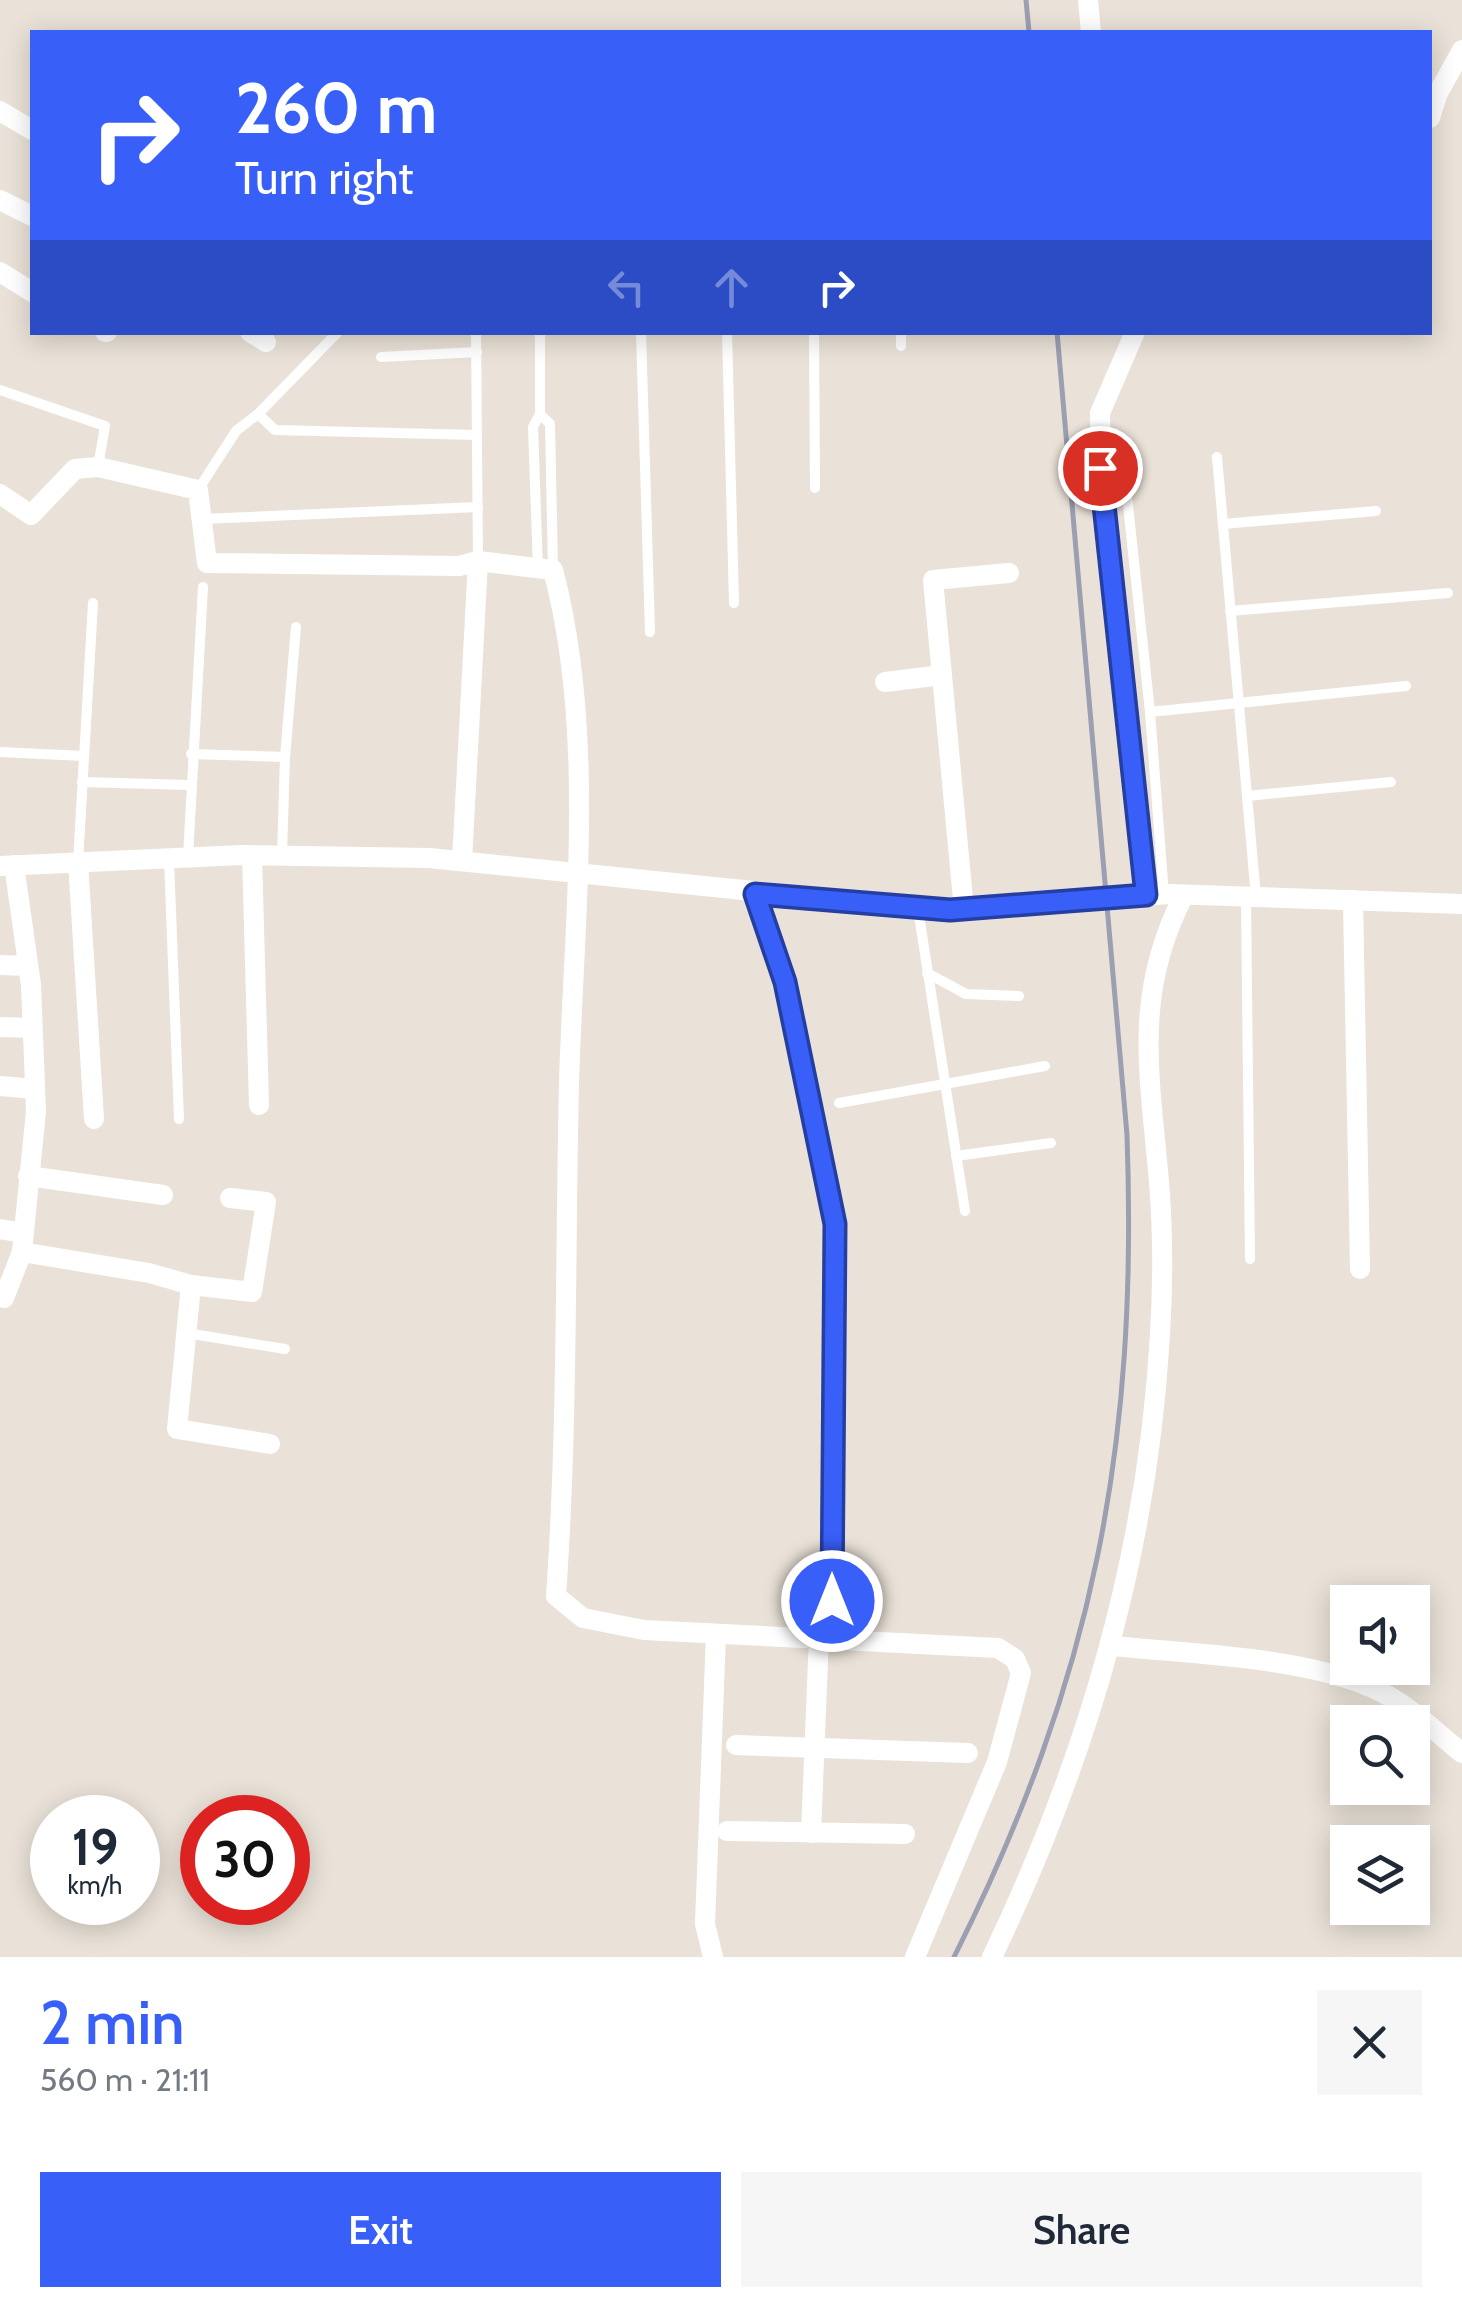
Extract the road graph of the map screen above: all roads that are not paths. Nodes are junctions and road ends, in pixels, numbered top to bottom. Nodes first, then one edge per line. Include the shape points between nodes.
1 (1088, 0) edge
2 (1091, 30) edge
3 (1462, 50) edge
4 (0, 111) edge
5 (1432, 111) edge
6 (30, 129) edge
7 (0, 200) edge
8 (30, 215) edge
9 (0, 272) edge
10 (30, 291) edge
11 (335, 335) edge
12 (476, 335) edge
13 (540, 335) edge
14 (641, 335) edge
15 (727, 335) edge
16 (814, 335) edge
17 (901, 335) edge
18 (1134, 335) edge
19 (901, 346) dead end
20 (476, 352) junction
21 (382, 357) dead end
22 (0, 390) edge
23 (258, 414) junction
24 (540, 414) junction
25 (478, 435) junction
26 (1216, 457) dead end
27 (98, 467) junction
28 (1126, 477) dead end
29 (814, 488) dead end
30 (198, 490) junction
31 (0, 494) edge
32 (478, 507) junction
33 (1376, 511) dead end
34 (201, 520) junction
35 (1223, 524) junction
36 (478, 561) junction
37 (545, 571) junction
38 (1009, 572) dead end
39 (202, 587) dead end
40 (1448, 593) dead end
41 (93, 603) dead end
42 (734, 604) dead end
43 (1230, 611) junction
44 (296, 627) dead end
45 (650, 632) dead end
46 (942, 675) junction
47 (885, 682) dead end
48 (1406, 686) dead end
49 (1238, 703) junction
50 (1150, 712) junction
51 (0, 752) edge
52 (190, 754) junction
53 (84, 756) junction
54 (285, 757) junction
55 (82, 782) junction
56 (1392, 782) dead end
57 (190, 785) junction
58 (1246, 796) junction
59 (252, 855) junction
60 (282, 855) junction
61 (178, 858) junction
62 (462, 861) junction
63 (78, 862) junction
64 (7, 865) edge
65 (576, 871) junction
66 (755, 894) junction
67 (1165, 895) junction
68 (1251, 898) junction
69 (1353, 900) junction
70 (1462, 904) edge
71 (918, 909) junction
72 (964, 910) junction
73 (0, 964) edge
74 (28, 966) junction
75 (927, 973) junction
76 (1019, 996) dead end
77 (0, 1027) edge
78 (32, 1028) junction
79 (1045, 1066) dead end
80 (944, 1084) junction
81 (0, 1086) edge
82 (35, 1090) junction
83 (839, 1103) dead end
84 (259, 1105) dead end
85 (94, 1119) dead end
86 (179, 1119) dead end
87 (1051, 1143) dead end
88 (956, 1156) junction
89 (28, 1176) junction
90 (163, 1195) dead end
91 (230, 1198) dead end
92 (965, 1212) dead end
93 (0, 1229) edge
94 (23, 1242) junction
95 (1250, 1259) dead end
96 (1360, 1268) dead end
97 (191, 1285) junction
98 (2, 1297) edge
99 (186, 1333) junction
100 (285, 1349) dead end
101 (270, 1444) dead end
102 (716, 1634) junction
103 (825, 1638) junction
104 (1113, 1646) junction
105 (736, 1744) dead end
106 (814, 1748) junction
107 (968, 1752) dead end
108 (1462, 1752) edge
109 (727, 1831) dead end
110 (811, 1833) junction
111 (905, 1834) dead end
112 (713, 1957) edge
113 (915, 1957) edge
114 (992, 1957) edge

1 - 2 street
3 - 5 street
4 - 6 street
7 - 8 street
9 - 10 street
11 - 23 lane
12 - 20 lane
13 - 24 lane
14 - 45 lane
15 - 42 lane
16 - 29 lane
17 - 19 lane
18 - 67 street via 1100,412 1100,468
20 - 21 lane
20 - 25 lane
22 - 27 lane via 105,426
23 - 25 lane via 275,430
23 - 30 lane via 236,430
24 - 37 lane via 533,427
24 - 37 lane via 550,424
25 - 32 lane
26 - 35 lane
27 - 30 street
27 - 31 street via 76,469 31,515
28 - 50 lane
30 - 34 street
32 - 34 lane
32 - 36 lane
33 - 35 lane
34 - 36 street via 207,563
35 - 43 lane
36 - 37 street
36 - 62 street
37 - 65 street via 569,630
38 - 46 street via 933,580
39 - 52 lane
40 - 43 lane
41 - 53 lane
43 - 49 lane
44 - 54 lane
46 - 47 street
46 - 72 street
48 - 49 lane
49 - 50 lane
49 - 58 lane
50 - 67 lane
51 - 53 lane
52 - 54 lane
52 - 57 lane
53 - 55 lane
54 - 60 lane
55 - 57 lane
55 - 63 lane
56 - 58 lane
57 - 61 lane
58 - 68 lane
59 - 60 street
59 - 61 street
59 - 84 street
60 - 62 street
61 - 63 street
61 - 86 lane
62 - 65 street
63 - 64 street
63 - 85 street
64 - 74 street
65 - 66 street
65 - 102 street via 556,1596 583,1618
66 - 71 street
66 - 103 street via 785,982 835,1224
67 - 68 street
67 - 72 street
67 - 104 street via 1148,1006 1161,1330 1142,1517
68 - 69 street
68 - 95 lane
69 - 70 street
69 - 96 street
71 - 72 street
71 - 75 lane
73 - 74 street
74 - 78 street
75 - 76 lane via 966,994
75 - 80 lane
77 - 78 street
78 - 82 street
79 - 80 lane
80 - 83 lane
80 - 88 lane
81 - 82 street
82 - 89 street
87 - 88 lane
88 - 92 lane
89 - 90 street
89 - 94 street
91 - 97 street via 266,1202 252,1292
93 - 94 street
94 - 97 street
94 - 98 street
97 - 99 street
99 - 100 lane
99 - 101 street via 177,1428
102 - 103 street
102 - 112 street via 706,1924
103 - 106 street
103 - 113 street via 998,1648 1014,1658 1020,1673 998,1762
104 - 108 street via 1349,1680 1383,1693
104 - 114 street via 1036,1867
105 - 106 street
106 - 107 street
106 - 110 street
109 - 110 street
110 - 111 street

